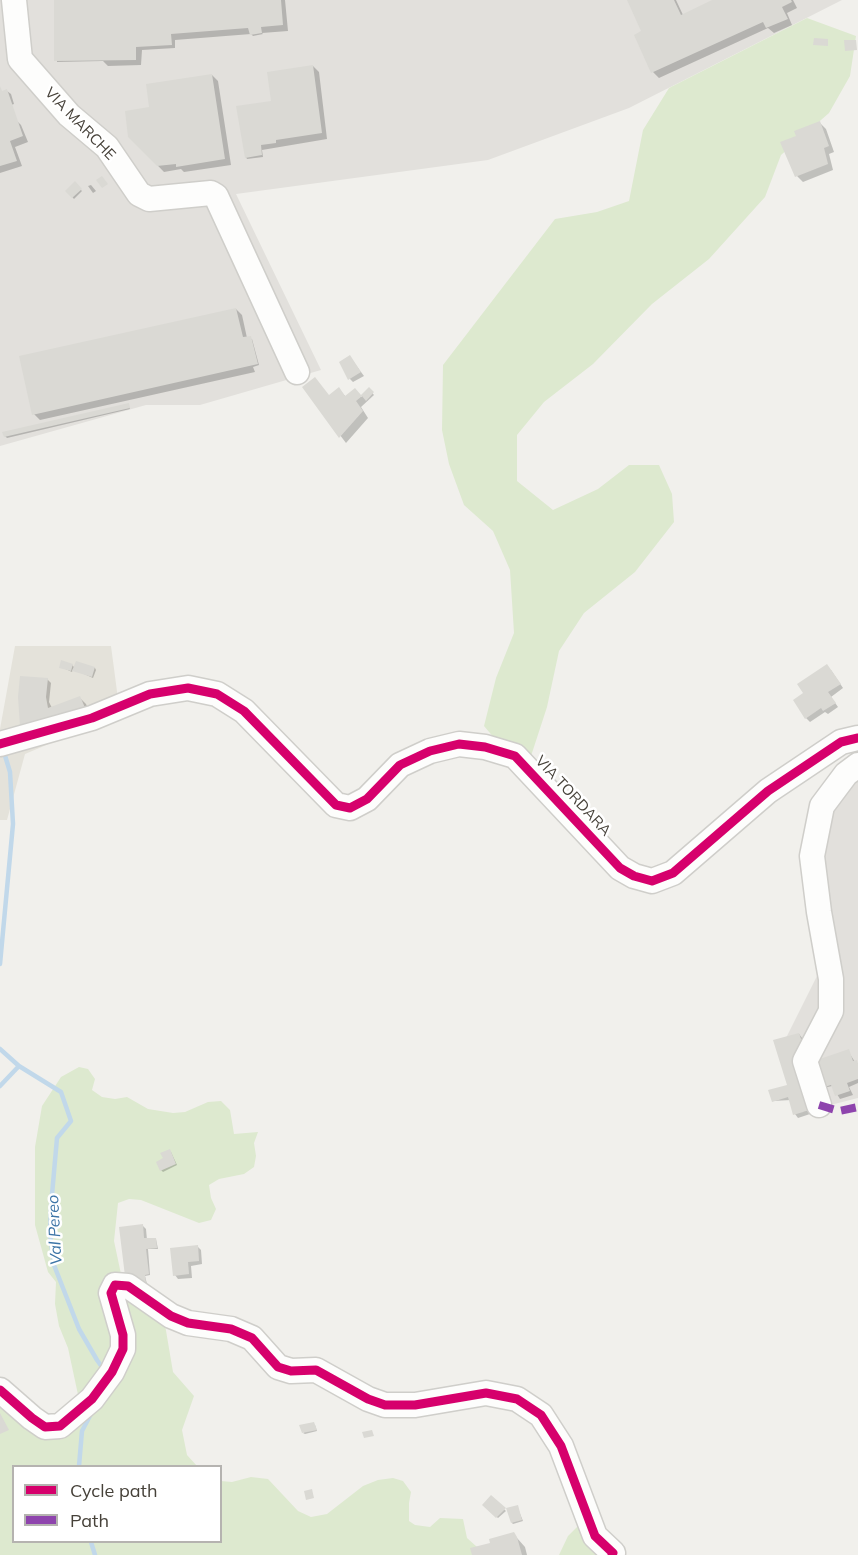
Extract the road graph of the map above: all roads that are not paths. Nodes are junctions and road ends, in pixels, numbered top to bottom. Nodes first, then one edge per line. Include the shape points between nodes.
1 (14, 0) edge
2 (297, 372) dead end
3 (858, 738) edge
4 (0, 744) edge
5 (858, 765) edge
6 (819, 1105) dead end
7 (0, 1390) edge
8 (612, 1555) edge

1 - 2 street, VIA MARCHE via 20,59 69,115 107,147 139,194 149,199 211,193 216,196
3 - 4 street, VIA TORDARA via 841,742 768,791 674,873 652,880 620,868 515,756 485,747 459,744 430,751 400,765 367,799 350,808 336,805 244,711 217,694 188,688 150,694 92,718
5 - 6 street via 846,774 822,806 812,856 831,979 831,1011 805,1061
7 - 8 street via 45,1426 60,1426 92,1399 112,1372 123,1349 123,1335 111,1293 116,1285 128,1286 171,1316 188,1323 231,1329 252,1338 278,1367 316,1370 385,1405 416,1405 486,1393 517,1399 541,1415 561,1446 595,1536

